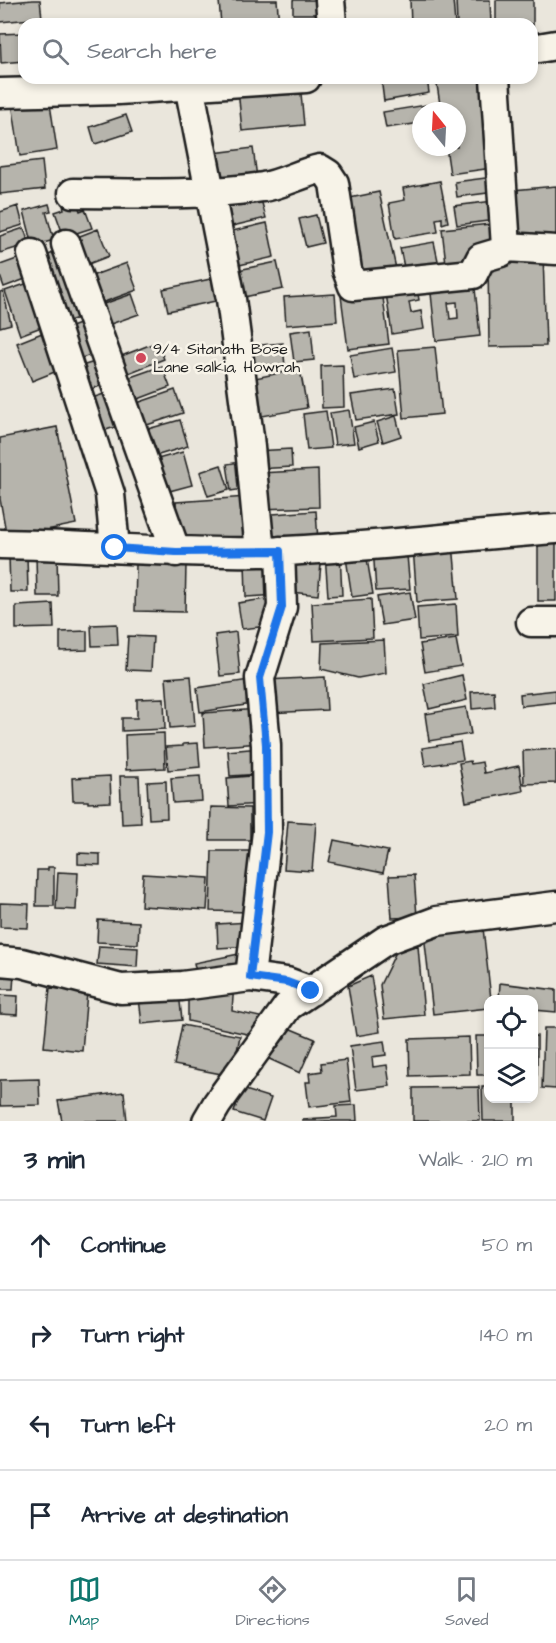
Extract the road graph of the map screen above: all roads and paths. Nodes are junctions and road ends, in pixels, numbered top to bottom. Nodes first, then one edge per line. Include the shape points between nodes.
1 (330, 0) edge
2 (332, 18) edge
3 (556, 45) edge
4 (538, 48) edge
5 (206, 84) edge
6 (495, 84) edge
7 (189, 85) junction
8 (0, 93) edge
9 (209, 192) junction
10 (73, 193) dead end
11 (66, 244) dead end
12 (506, 247) junction
13 (556, 250) edge
14 (32, 254) dead end
15 (556, 529) edge
16 (0, 544) edge
17 (115, 548) junction
18 (270, 551) junction
19 (176, 552) junction
20 (556, 906) edge
21 (0, 961) edge
22 (250, 977) junction
23 (311, 991) junction
24 (207, 1121) edge

1 - 2 street
3 - 4 street
5 - 7 street
6 - 12 street
7 - 8 street
7 - 9 street
9 - 10 street
9 - 12 street via 266,187 320,169 328,174 334,183 353,286 473,274 482,258
9 - 18 street via 231,298 249,437
11 - 19 street
12 - 13 street
14 - 17 street via 110,494
15 - 18 street
16 - 17 street
17 - 19 street
18 - 19 street
18 - 22 street via 282,607 260,678 267,832
20 - 23 street via 437,921 386,940
21 - 22 street via 121,988 182,986
22 - 23 street via 287,982
23 - 24 street via 288,1006

